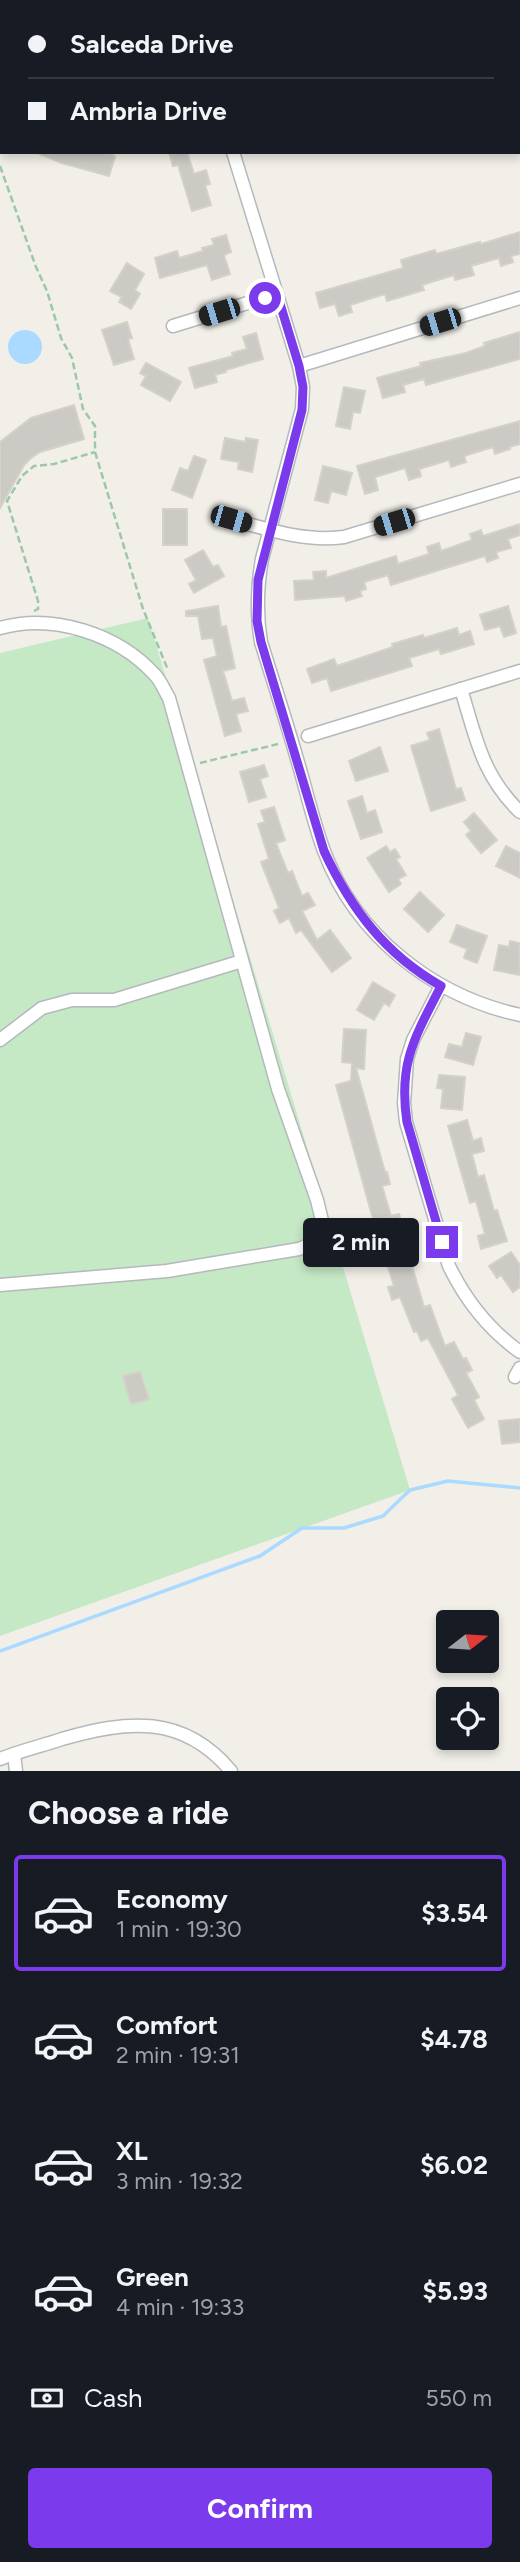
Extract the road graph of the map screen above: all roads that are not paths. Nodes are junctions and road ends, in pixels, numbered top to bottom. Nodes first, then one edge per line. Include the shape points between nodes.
1 (234, 154) edge
2 (277, 294) junction
3 (520, 298) edge
4 (173, 326) dead end
5 (299, 366) junction
6 (520, 484) edge
7 (231, 519) dead end
8 (270, 530) junction
9 (0, 628) edge
10 (520, 671) edge
11 (461, 689) junction
12 (308, 736) dead end
13 (520, 812) edge
14 (242, 961) junction
15 (441, 986) junction
16 (520, 1015) edge
17 (0, 1040) edge
18 (0, 1285) edge
19 (520, 1352) edge
20 (14, 1754) junction
21 (0, 1759) edge
22 (16, 1771) edge
23 (231, 1771) edge

1 - 2 street
2 - 4 street
2 - 5 street
3 - 5 street
5 - 8 street via 302,410
6 - 8 street via 344,537 310,539
7 - 8 street
8 - 15 street via 258,580 257,621 324,851 364,921 406,962
9 - 14 street via 35,623 71,627 111,640 156,676 169,698
10 - 11 street
11 - 12 street
11 - 13 street via 485,766 495,785
14 - 17 street via 114,1000 72,1000 42,1008
14 - 18 street via 326,1237 299,1249 167,1271
15 - 16 street
15 - 19 street via 407,1059 407,1122 449,1266 485,1322
20 - 21 street
20 - 22 street
20 - 23 street via 102,1728 152,1726 194,1738

